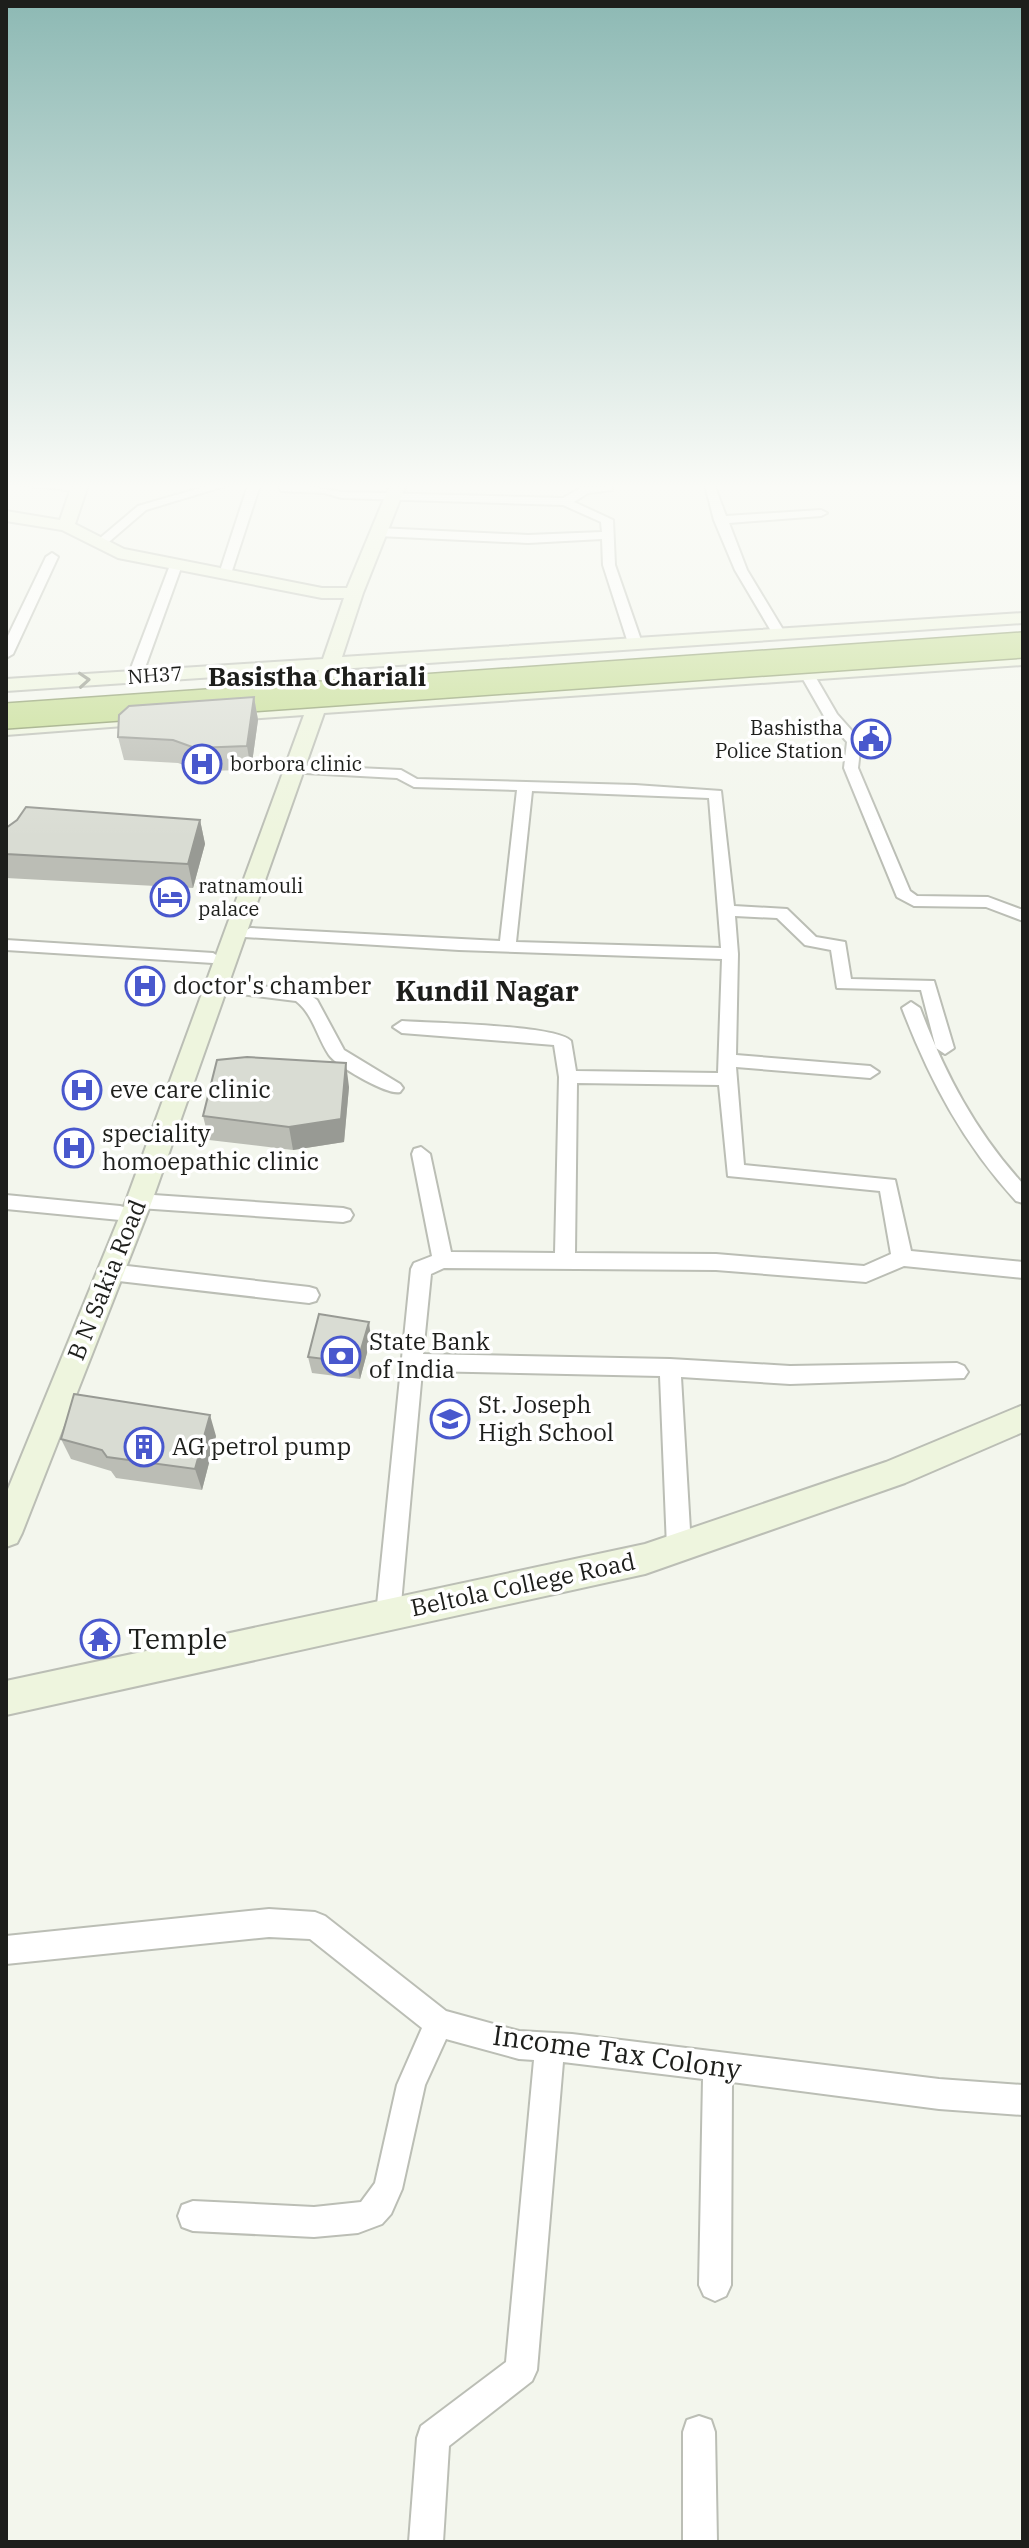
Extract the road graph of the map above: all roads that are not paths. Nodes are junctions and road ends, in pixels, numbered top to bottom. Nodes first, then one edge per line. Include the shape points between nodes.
1 (31, 601) edge
2 (163, 601) edge
3 (346, 601) edge
4 (621, 601) edge
5 (760, 601) edge
6 (1023, 618) edge
7 (779, 633) junction
8 (1023, 633) edge
9 (635, 643) junction
10 (1023, 645) edge
11 (6, 654) edge
12 (1023, 659) edge
13 (324, 665) junction
14 (807, 674) junction
15 (135, 676) junction
16 (6, 685) edge
17 (6, 703) edge
18 (310, 709) junction
19 (6, 716) edge
20 (6, 729) edge
21 (292, 769) junction
22 (525, 787) junction
23 (726, 911) junction
24 (1023, 916) edge
25 (250, 933) dead end
26 (6, 945) edge
27 (507, 947) junction
28 (730, 954) junction
29 (213, 958) junction
30 (216, 986) junction
31 (911, 1008) dead end
32 (402, 1027) dead end
33 (945, 1048) dead end
34 (728, 1069) junction
35 (870, 1072) dead end
36 (568, 1077) junction
37 (394, 1088) dead end
38 (421, 1154) dead end
39 (1023, 1196) edge
40 (6, 1202) edge
41 (130, 1207) junction
42 (343, 1215) dead end
43 (902, 1258) junction
44 (443, 1260) junction
45 (565, 1261) junction
46 (1023, 1270) edge
47 (110, 1272) junction
48 (309, 1295) dead end
49 (412, 1362) junction
50 (670, 1368) junction
51 (957, 1372) dead end
52 (1023, 1418) edge
53 (6, 1499) edge
54 (6, 1533) edge
55 (679, 1547) junction
56 (388, 1615) junction
57 (6, 1698) edge
58 (6, 1950) edge
59 (439, 2023) junction
60 (550, 2046) junction
61 (718, 2066) junction
62 (1023, 2100) edge
63 (193, 2216) dead end
64 (715, 2285) dead end
65 (699, 2432) dead end
66 (426, 2542) edge
67 (700, 2542) edge

1 - 11 street
2 - 15 street
3 - 13 street
4 - 9 street
5 - 7 street
6 - 7 street, NH37
7 - 9 street, NH37
8 - 17 highway
9 - 13 street, NH37
10 - 19 highway, bridge
12 - 14 street
13 - 15 street, NH37
13 - 18 street
14 - 18 street
14 - 24 street via 831,716 854,741 851,768 903,894 914,901 988,902
16 -> 15 street, NH37
18 - 20 street
18 - 21 street, B N Sakia Road
18 - 29 street, B N Sakia Road
21 - 22 street via 401,774 414,783
21 - 30 street, B N Sakia Road
22 - 23 street via 716,794
22 - 27 street
23 - 28 street
23 - 33 street via 781,913 811,941 839,946 843,984 928,985
25 - 27 street
26 - 29 street
27 - 28 street
28 - 34 street
29 - 41 street, B N Sakia Road
30 - 37 street via 300,996 311,1004 337,1054
30 - 41 street, B N Sakia Road
31 - 39 street via 953,1107 981,1151
32 - 36 street via 562,1041
34 - 35 street
34 - 36 street
34 - 43 street via 735,1171 888,1185
36 - 45 street
38 - 44 street
40 - 41 street
41 - 42 street
41 - 47 street, B N Sakia Road
41 - 53 street, B N Sakia Road
43 - 45 street via 866,1274 716,1262
43 - 46 street
44 - 45 street
44 - 49 street via 421,1269
47 - 48 street
47 - 54 street, B N Sakia Road
49 - 50 street
49 - 56 street
50 - 51 street via 790,1375
50 - 55 street
52 - 55 street, Beltola College Road via 894,1473
55 - 56 street, Beltola College Road
56 - 57 street, Beltola College Road
58 - 59 street, Income Tax Colony via 269,1923 315,1926
59 - 60 street, Income Tax Colony via 519,2045
59 - 63 street via 412,2085 396,2162 371,2214 339,2221
60 - 61 street, Income Tax Colony
60 - 66 street via 521,2370 433,2438
61 - 62 street, Income Tax Colony
61 - 64 street
65 - 67 street

